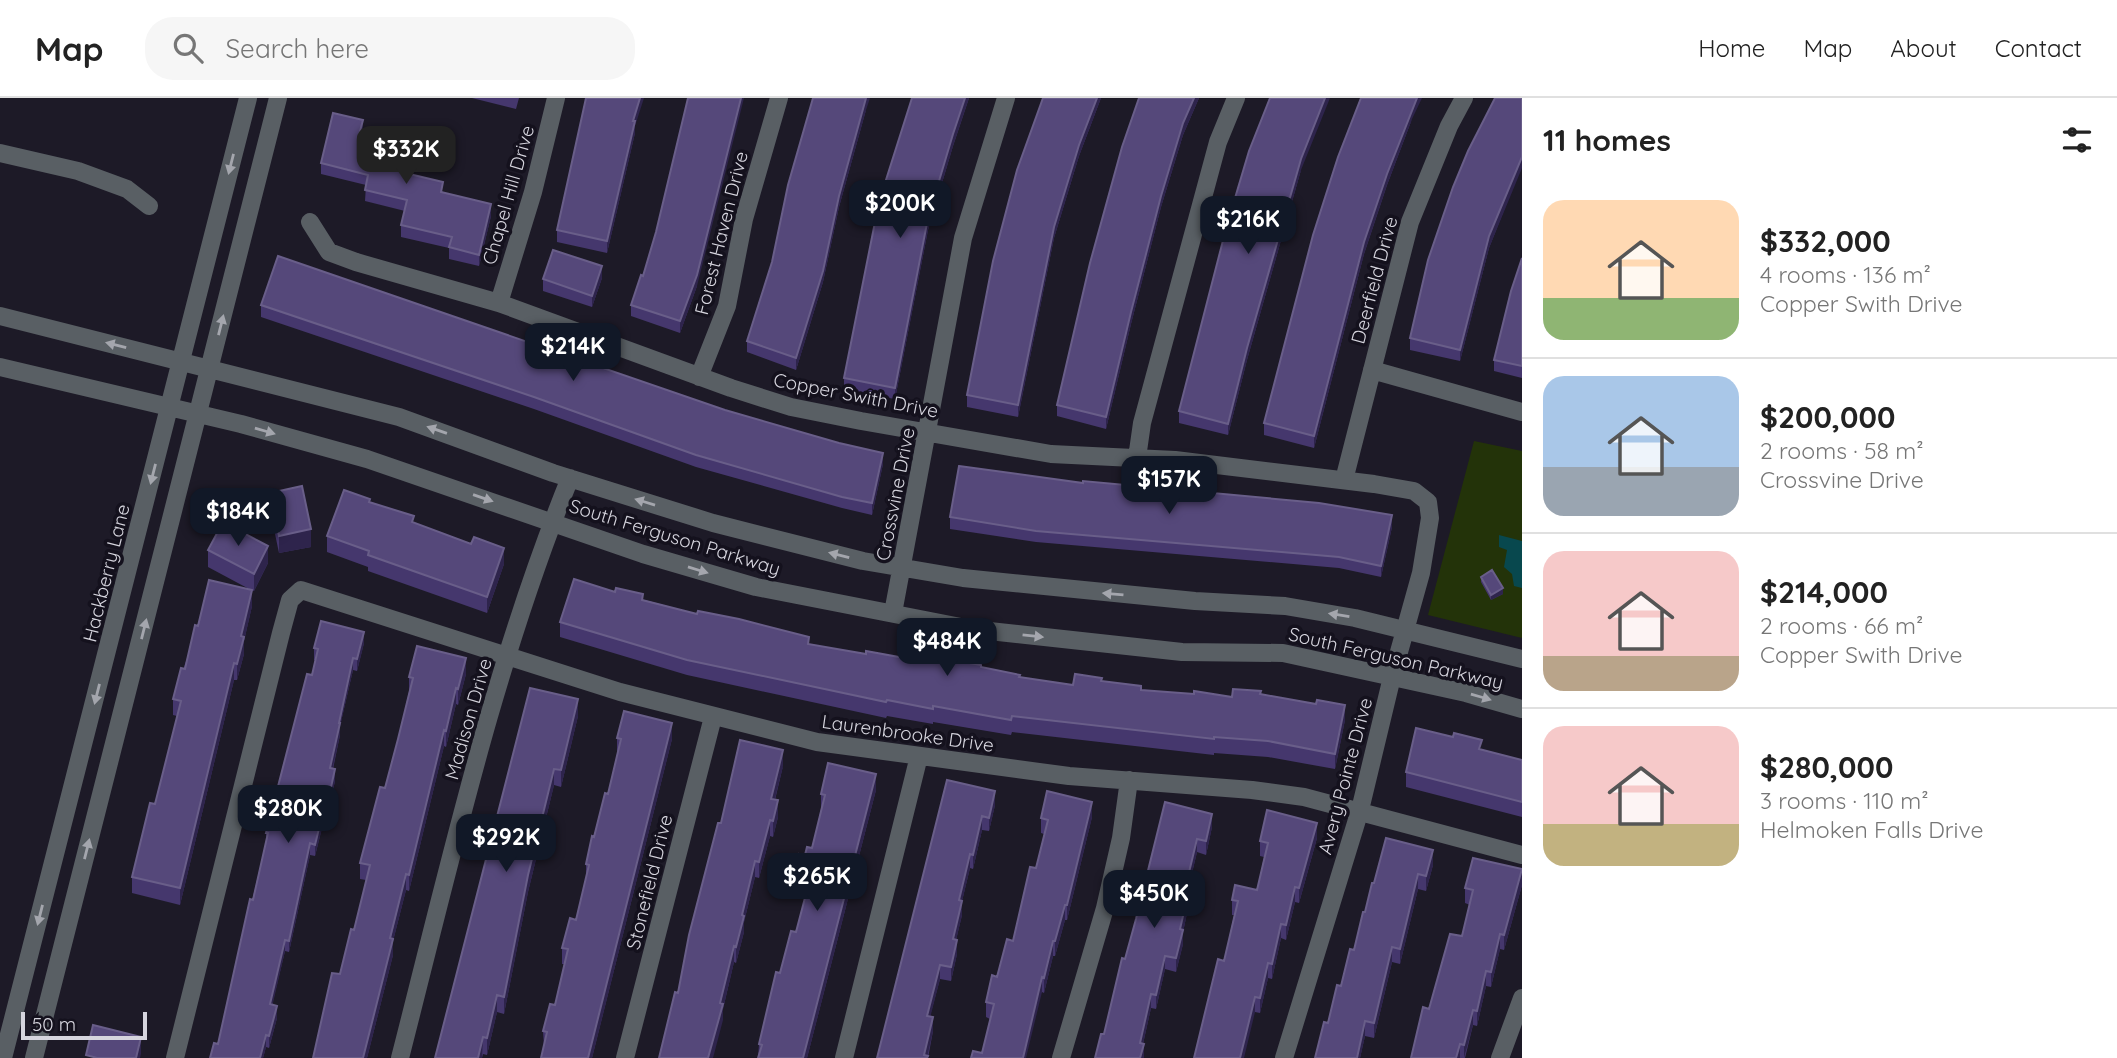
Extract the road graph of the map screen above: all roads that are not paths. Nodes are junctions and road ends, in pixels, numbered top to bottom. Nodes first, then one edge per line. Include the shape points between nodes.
1 (248, 98) edge
2 (278, 98) edge
3 (556, 98) edge
4 (779, 98) edge
5 (1006, 98) edge
6 (1236, 98) edge
7 (1464, 98) edge
8 (0, 153) edge
9 (149, 206) dead end
10 (310, 222) dead end
11 (499, 303) junction
12 (0, 316) edge
13 (182, 361) junction
14 (0, 367) edge
15 (211, 369) junction
16 (1372, 370) junction
17 (699, 377) junction
18 (170, 408) junction
19 (1522, 412) edge
20 (199, 415) junction
21 (928, 432) junction
22 (1137, 458) junction
23 (570, 478) junction
24 (1344, 480) junction
25 (1427, 502) joint
26 (552, 522) junction
27 (902, 568) junction
28 (893, 614) junction
29 (1405, 630) junction
30 (508, 657) junction
31 (1522, 659) edge
32 (1392, 677) junction
33 (1522, 709) edge
34 (713, 717) junction
35 (919, 756) junction
36 (1129, 780) junction
37 (1360, 810) junction
38 (1522, 855) edge
39 (1522, 998) edge
40 (3, 1058) edge
41 (34, 1058) edge
42 (175, 1058) edge
43 (400, 1058) edge
44 (625, 1058) edge
45 (844, 1058) edge
46 (1061, 1058) edge
47 (1284, 1058) edge
48 (1500, 1058) edge

1 -> 13 street, Hackberry Lane
15 -> 2 street
3 - 11 street, Chapel Hill Drive
4 - 17 street, Forest Haven Drive via 744,219 727,306
5 - 21 street, Crossvine Drive via 963,238
6 - 22 street via 1218,142 1142,423
7 - 16 street, Deerfield Drive via 1410,222
8 - 9 street via 78,171 127,189
10 - 11 street, Copper Swith Drive via 329,252
11 - 17 street, Copper Swith Drive
13 -> 12 street, South Ferguson Parkway
13 - 15 street, South Ferguson Parkway
13 - 18 street, Hackberry Lane
14 - 18 street, South Ferguson Parkway
15 - 20 street
23 -> 15 street, South Ferguson Parkway via 399,417
16 - 19 street
16 - 24 street, Deerfield Drive
17 - 21 street, Copper Swith Drive via 791,407
18 - 20 street, South Ferguson Parkway
18 -> 40 street, Hackberry Lane
20 -> 26 street, South Ferguson Parkway via 367,460
41 -> 20 street
21 - 22 street, Copper Swith Drive via 1051,454
21 - 27 street, Crossvine Drive
22 - 24 street, Copper Swith Drive
23 - 26 street, Madison Drive
27 -> 23 street, South Ferguson Parkway via 713,523
24 - 25 street, Copper Swith Drive via 1414,491
25 - 29 street, Avery Pointe Drive via 1430,518 1421,573
26 -> 28 street, South Ferguson Parkway via 756,587
26 - 30 street, Madison Drive
27 - 28 street, Crossvine Drive
29 -> 27 street, South Ferguson Parkway via 1285,606 1078,590
28 -> 32 street, South Ferguson Parkway via 971,629 1182,652 1283,653
29 - 31 street, South Ferguson Parkway
29 - 32 street, Avery Pointe Drive
30 - 34 street, Laurenbrooke Drive
30 - 42 street, Laurenbrooke Drive via 301,590 290,600
30 - 43 street, Madison Drive via 475,766
32 -> 33 street, South Ferguson Parkway
32 - 37 street, Avery Pointe Drive
34 - 35 street, Laurenbrooke Drive via 817,742
34 - 44 street, Stonefield Drive
35 - 36 street, Laurenbrooke Drive
35 - 45 street
36 - 37 street, Laurenbrooke Drive via 1252,790
36 - 46 street via 1105,908
37 - 38 street, Laurenbrooke Drive
37 - 47 street, Avery Pointe Drive
39 - 48 street

